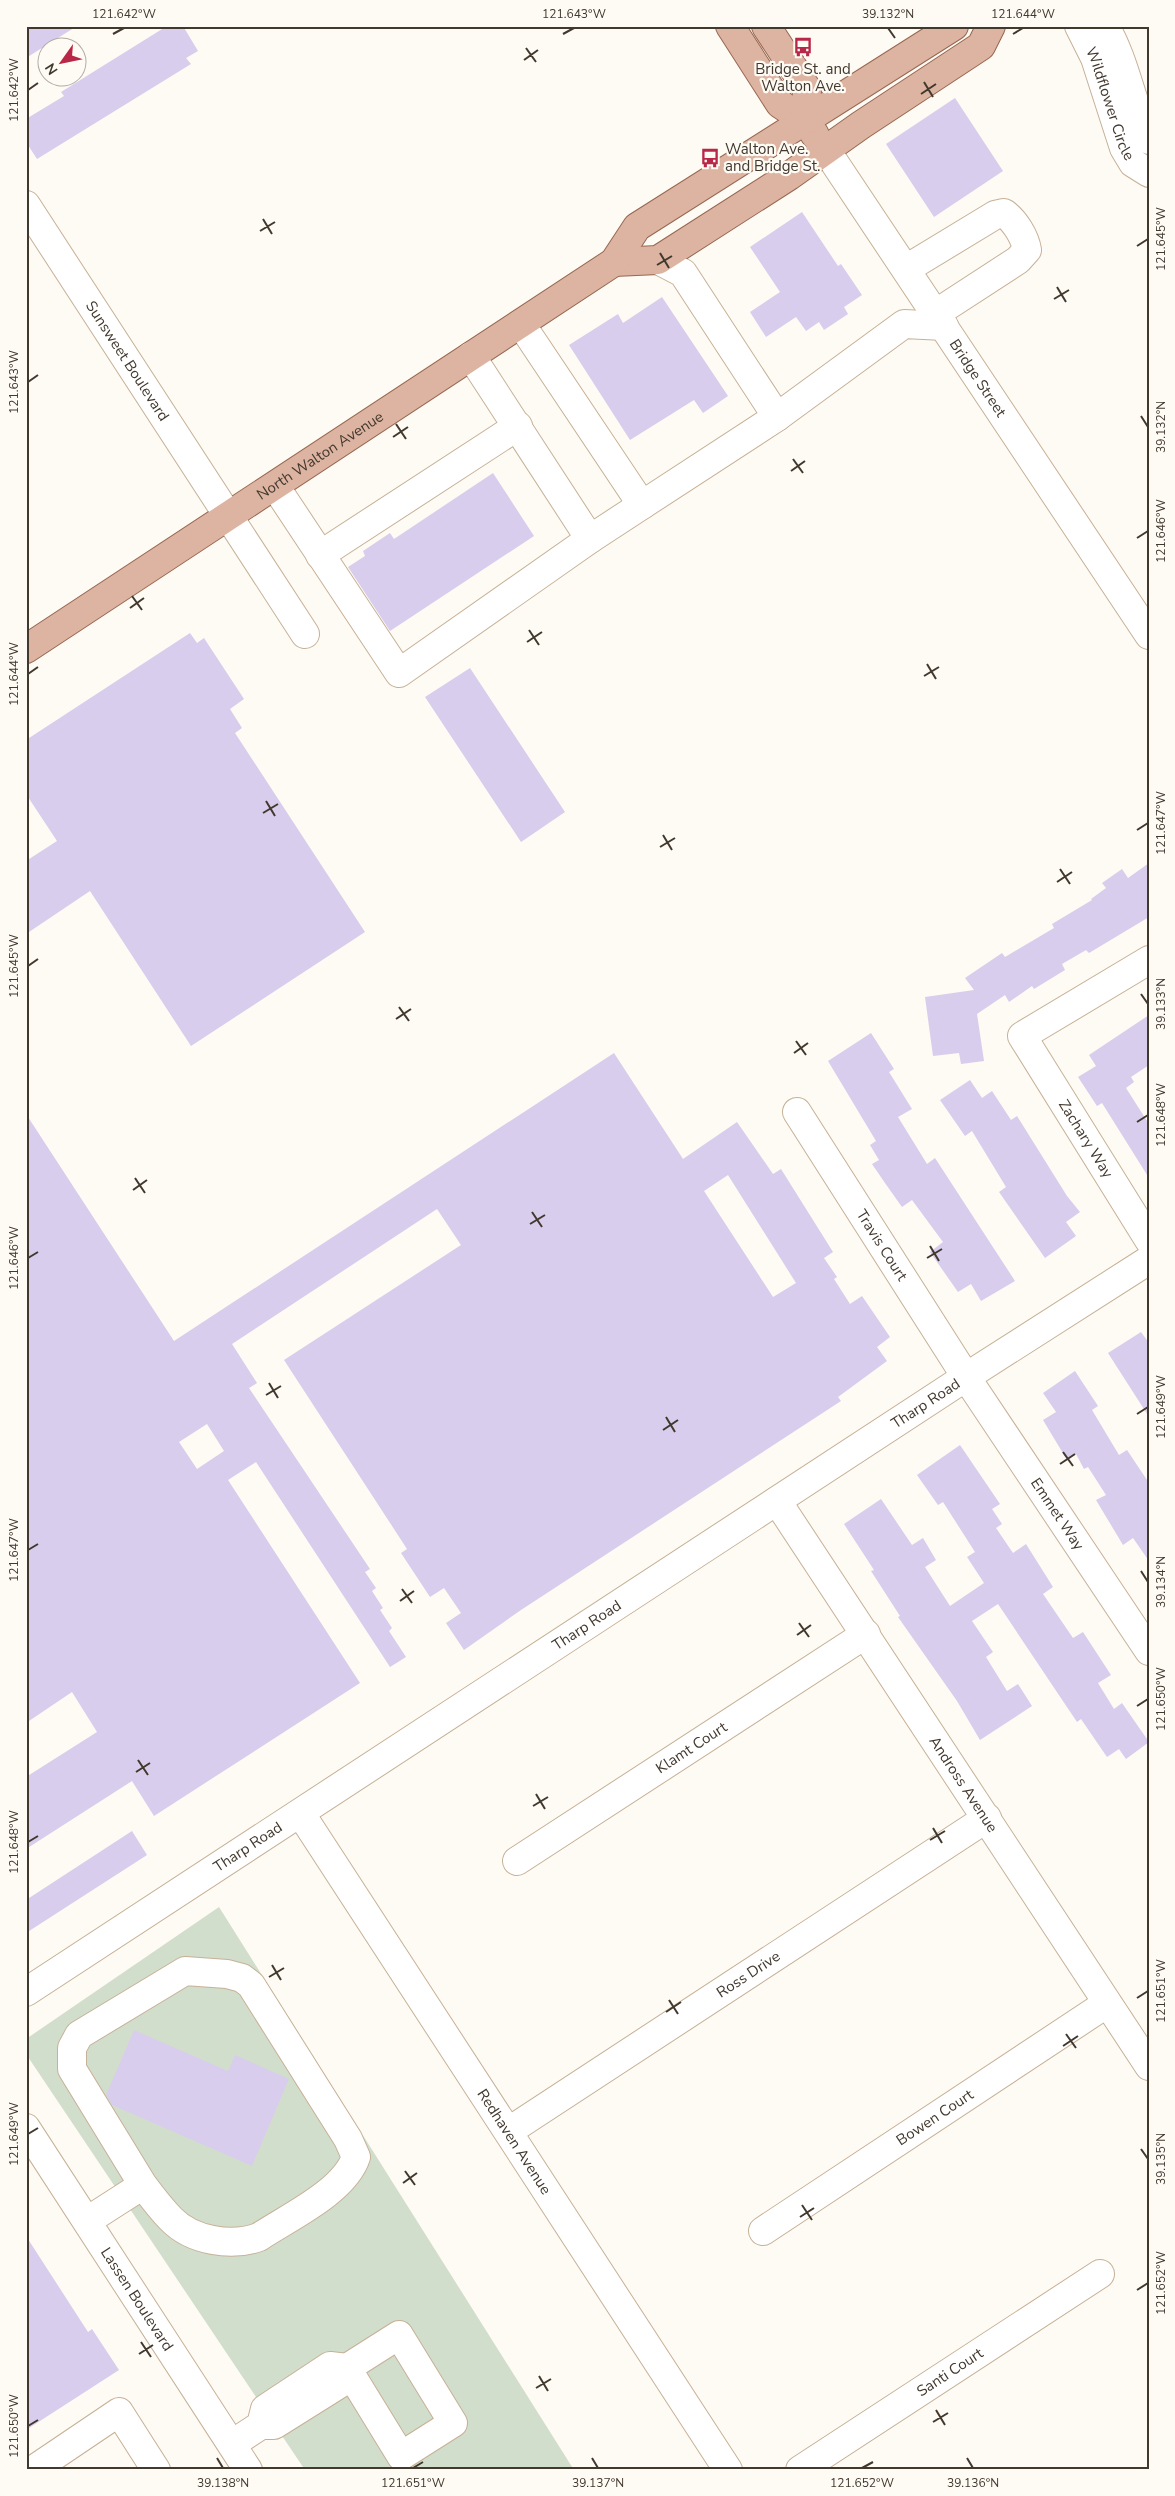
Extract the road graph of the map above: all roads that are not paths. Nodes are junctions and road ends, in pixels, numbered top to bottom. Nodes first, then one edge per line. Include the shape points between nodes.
1 (730, 26) edge
2 (766, 26) edge
3 (954, 26) edge
4 (991, 26) edge
5 (1079, 26) edge
6 (1105, 26) edge
7 (806, 121) junction
8 (1149, 140) edge
9 (826, 150) junction
10 (1149, 173) edge
11 (26, 205) edge
12 (658, 260) junction
13 (614, 262) junction
14 (906, 269) junction
15 (940, 320) junction
16 (520, 324) junction
17 (472, 356) junction
18 (776, 417) junction
19 (518, 426) junction
20 (275, 486) junction
21 (642, 505) junction
22 (228, 517) junction
23 (590, 539) junction
24 (320, 555) junction
25 (305, 634) dead end
26 (1149, 635) edge
27 (26, 649) edge
28 (1149, 960) edge
29 (797, 1112) dead end
30 (1149, 1240) edge
31 (1149, 1260) edge
32 (966, 1377) junction
33 (777, 1501) junction
34 (866, 1634) junction
35 (1149, 1651) edge
36 (301, 1814) junction
37 (987, 1818) junction
38 (517, 1860) dead end
39 (26, 1992) edge
40 (1106, 2004) junction
41 (1149, 2066) edge
42 (26, 2128) edge
43 (510, 2131) junction
44 (143, 2186) junction
45 (87, 2221) junction
46 (763, 2231) dead end
47 (1100, 2274) dead end
48 (347, 2368) dead end
49 (241, 2462) edge
50 (33, 2470) edge
51 (156, 2470) edge
52 (728, 2470) edge
53 (800, 2470) edge

1 - 7 main road, Bridge Street via 780,104
2 - 7 main road via 807,89
3 - 7 main road, North Walton Avenue
4 - 9 main road via 981,46
5 - 10 street, Wildflower Circle via 1095,58 1124,148 1133,162
6 - 8 street, Wildflower Circle via 1126,70
7 - 9 main road, Bridge Street
7 - 13 main road, North Walton Avenue via 637,227
9 - 12 main road
9 - 14 street, Bridge Street
11 - 22 street, Sunsweet Boulevard
12 - 13 main road
12 - 18 street via 683,273
13 - 16 main road, North Walton Avenue
14 - 15 street, Bridge Street
14 - 15 street via 995,215 1004,213 1010,218 1026,242 1027,250 1018,260
15 - 18 street via 904,324
15 - 26 street, Bridge Street
16 - 17 main road, North Walton Avenue
16 - 21 street
17 - 19 street
17 - 20 main road, North Walton Avenue
18 - 21 street
19 - 23 street
19 - 24 street
20 - 22 main road, North Walton Avenue
20 - 24 street
21 - 23 street
22 - 25 street, Sunsweet Boulevard
22 - 27 main road, North Walton Avenue
23 - 24 street via 399,673
28 - 30 street, Zachary Way via 1022,1036
29 - 32 street, Travis Court
31 - 32 street, Tharp Road
32 - 33 street, Tharp Road
32 - 35 street, Emmet Way
33 - 34 street, Andross Avenue
33 - 36 street, Tharp Road
34 - 37 street, Andross Avenue
34 - 38 street, Klamt Court
36 - 39 street, Tharp Road
36 - 43 street, Redhaven Avenue
37 - 40 street, Andross Avenue
37 - 43 street, Ross Drive
40 - 41 street, Andross Avenue
40 - 46 street, Bowen Court
42 - 45 street, Lassen Boulevard
43 - 52 street, Redhaven Avenue
44 - 44 street via 172,2220 185,2229 199,2236 234,2242 259,2237 330,2190 352,2169 356,2157 348,2138 250,1985 242,1978 211,1971 185,1970 79,2036 72,2048 72,2069
44 - 45 street
45 - 49 street, Lassen Boulevard
47 - 53 street, Santi Court
48 - 49 street via 341,2383 274,2425 261,2425
50 - 51 street via 119,2412

